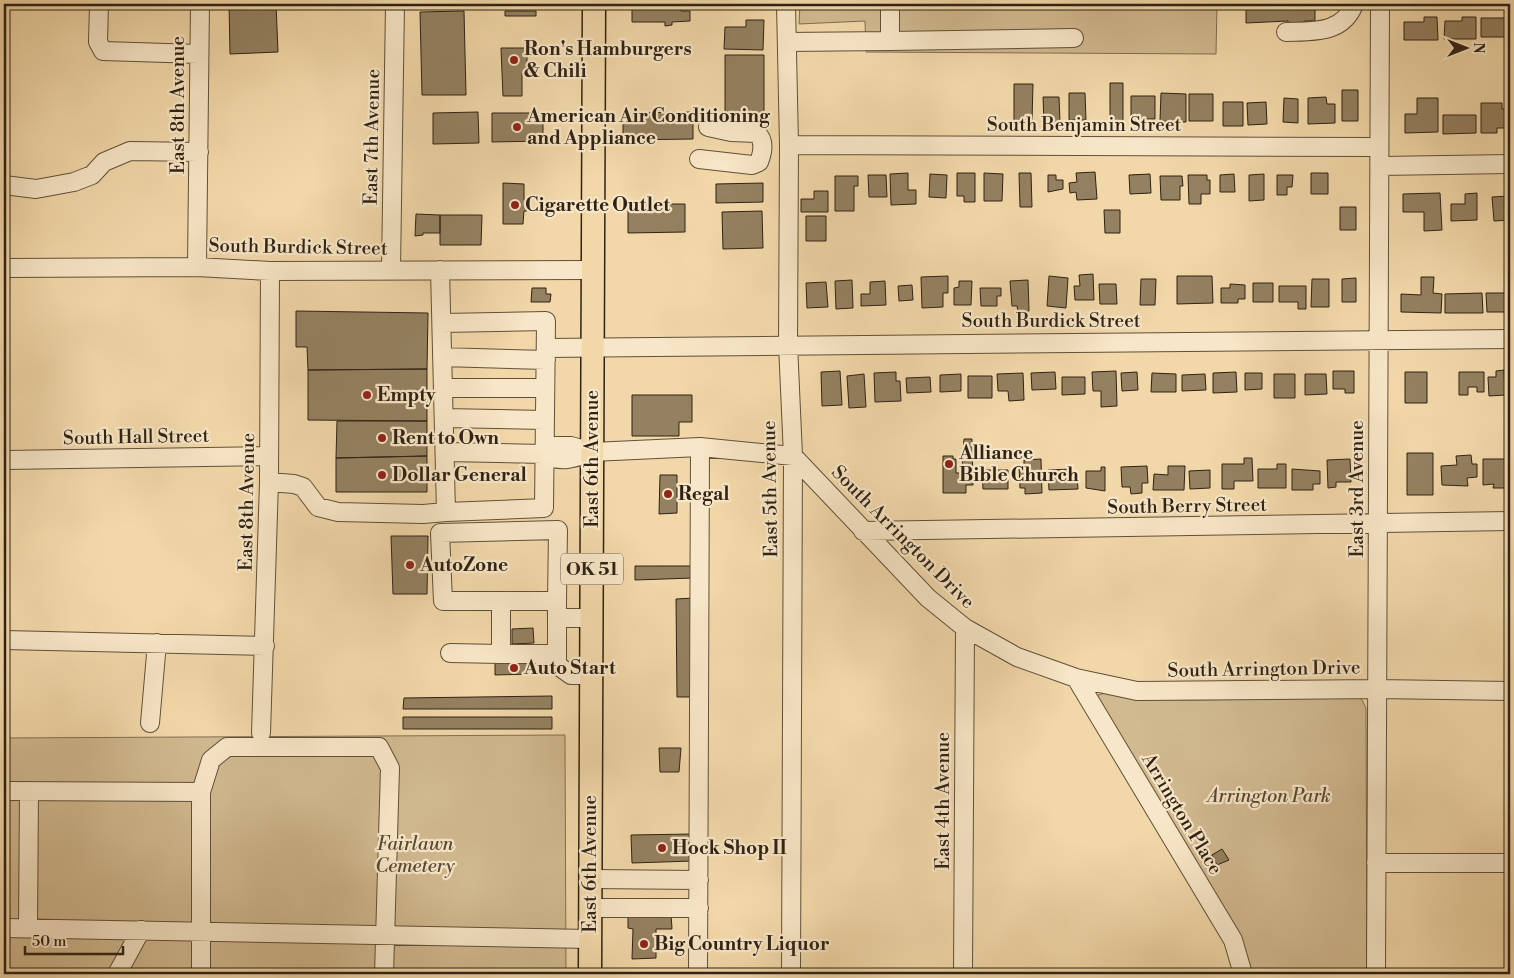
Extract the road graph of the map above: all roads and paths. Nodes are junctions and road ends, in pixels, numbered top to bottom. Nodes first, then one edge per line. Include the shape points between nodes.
1 (99, 4) edge
2 (200, 4) edge
3 (395, 4) edge
4 (594, 4) edge
5 (786, 4) edge
6 (890, 4) edge
7 (1354, 4) edge
8 (1380, 4) edge
9 (1286, 32) dead end
10 (1074, 38) dead end
11 (890, 41) junction
12 (787, 42) junction
13 (200, 54) junction
14 (708, 126) dead end
15 (789, 145) junction
16 (1379, 147) junction
17 (199, 152) junction
18 (699, 159) dead end
19 (1510, 164) edge
20 (1380, 166) junction
21 (4, 184) edge
22 (197, 267) junction
23 (4, 268) edge
24 (391, 270) junction
25 (440, 270) junction
26 (592, 270) junction
27 (270, 271) junction
28 (442, 323) junction
29 (1510, 339) edge
30 (1378, 341) junction
31 (788, 344) junction
32 (592, 348) junction
33 (546, 354) junction
34 (442, 356) junction
35 (443, 388) junction
36 (545, 388) junction
37 (444, 418) junction
38 (545, 420) junction
39 (700, 447) junction
40 (445, 452) junction
41 (592, 452) junction
42 (544, 454) junction
43 (269, 456) junction
44 (792, 456) junction
45 (4, 460) edge
46 (269, 482) junction
47 (544, 508) junction
48 (446, 512) junction
49 (1510, 522) edge
50 (1378, 525) junction
51 (558, 530) junction
52 (863, 531) junction
53 (501, 601) junction
54 (557, 609) junction
55 (591, 618) junction
56 (965, 628) junction
57 (4, 640) edge
58 (157, 643) junction
59 (264, 646) junction
60 (450, 653) dead end
61 (501, 654) junction
62 (556, 654) junction
63 (591, 675) junction
64 (1076, 678) junction
65 (1377, 689) junction
66 (1510, 691) edge
67 (150, 723) dead end
68 (261, 734) dead end
69 (4, 791) edge
70 (29, 791) junction
71 (201, 792) junction
72 (1376, 862) junction
73 (1510, 863) edge
74 (590, 879) junction
75 (699, 880) junction
76 (590, 908) junction
77 (699, 908) junction
78 (4, 928) edge
79 (28, 928) junction
80 (141, 930) junction
81 (201, 931) junction
82 (384, 935) junction
83 (590, 939) junction
84 (117, 974) edge
85 (201, 974) edge
86 (384, 974) edge
87 (590, 974) edge
88 (698, 974) edge
89 (791, 974) edge
90 (962, 974) edge
91 (1243, 974) edge
92 (1376, 974) edge

1 - 13 street via 98,42 103,51
2 - 13 street, East 8th Avenue
3 - 24 street, East 7th Avenue
4 - 26 main road, East 6th Avenue / OK 51
5 - 12 street, East 5th Avenue
6 - 11 street
7 - 9 street via 1341,24 1323,31
8 - 16 street, East 3rd Avenue
10 - 11 street
11 - 12 street
12 - 15 street, East 5th Avenue
13 - 17 street, East 8th Avenue
14 - 18 street via 730,132 757,133 762,137 763,153 759,162 752,165
15 - 16 street, South Benjamin Street
15 - 31 street, East 5th Avenue
16 - 20 street, East 3rd Avenue
17 - 21 street via 130,151 110,159 92,175 74,182 36,189
17 - 22 street, East 8th Avenue
19 - 20 street
20 - 30 street, East 3rd Avenue
22 - 23 street, South Burdick Street
22 - 27 street, South Burdick Street
24 - 25 street, South Burdick Street
24 - 27 street, South Burdick Street
25 - 26 street, South Burdick Street
25 - 28 street
26 - 32 main road, East 6th Avenue / OK 51
27 - 43 street, East 8th Avenue
28 - 33 street via 546,321
28 - 34 street
29 - 30 street, South Burdick Street
30 - 31 street, South Burdick Street
30 - 50 street, East 3rd Avenue
31 - 32 street, South Burdick Street
31 - 44 street, East 5th Avenue
32 - 33 street, South Burdick Street
32 - 41 main road, East 6th Avenue / OK 51
33 - 34 street, South Burdick Street
33 - 36 street
34 - 35 street
35 - 36 street
35 - 37 street
36 - 38 street
37 - 38 street
37 - 40 street
38 - 42 street
39 - 41 street
39 - 44 street
39 - 75 street
40 - 42 street
40 - 48 street
41 - 42 street via 571,459 554,460
41 - 55 main road, East 6th Avenue / OK 51
42 - 47 street
43 - 45 street, South Hall Street
43 - 46 street, East 8th Avenue
44 - 52 street, South Arrington Drive
44 - 89 street, East 5th Avenue
46 - 48 street via 303,487 318,507 338,512
46 - 59 street, East 8th Avenue
47 - 48 street
47 - 51 street
49 - 50 street, South Berry Street
50 - 52 street, South Berry Street
50 - 65 street, East 3rd Avenue
51 - 53 street via 440,533 443,601
51 - 54 street
52 - 56 street, South Arrington Drive via 928,598
53 - 54 street
53 - 61 street
54 - 55 street
54 - 62 street
55 - 63 main road, East 6th Avenue / OK 51
56 - 64 street, South Arrington Drive via 1017,657
56 - 90 street, East 4th Avenue
57 - 58 street
58 - 59 street
58 - 67 street
59 - 68 street, East 8th Avenue
60 - 61 street
61 - 62 street
62 - 63 street via 557,665 571,674
63 - 74 main road, East 6th Avenue / OK 51
64 - 65 street, South Arrington Drive via 1137,691
64 - 91 street, Arrington Place via 1233,940
65 - 66 street, South Arrington Drive
65 - 72 street, East 3rd Avenue
69 - 70 street
70 - 71 street
70 - 79 street
71 - 81 street
71 - 82 street via 211,760 228,747 379,747 390,768
72 - 73 street
72 - 92 street, East 3rd Avenue
74 - 75 street
74 - 76 main road, East 6th Avenue / OK 51
75 - 77 street
76 - 77 street
76 - 83 main road, East 6th Avenue / OK 51
77 - 88 street
78 - 79 street
79 - 80 street
80 - 81 street
80 - 84 street
81 - 82 street
81 - 85 street
82 - 83 street
82 - 86 street
83 - 87 main road, East 6th Avenue / OK 51

